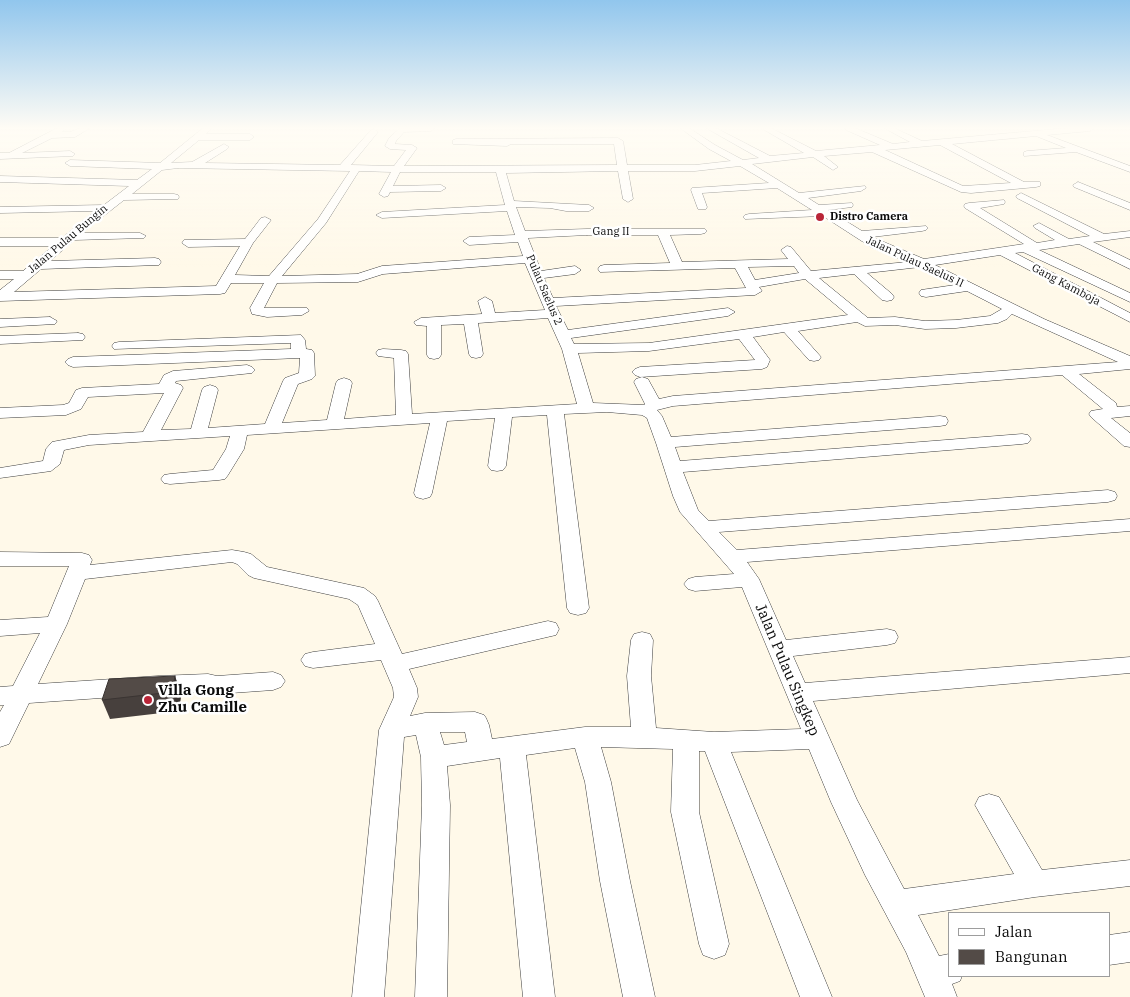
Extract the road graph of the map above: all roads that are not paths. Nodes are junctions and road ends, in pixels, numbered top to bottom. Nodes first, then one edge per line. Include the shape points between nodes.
1 (23, 175) edge
2 (149, 175) edge
3 (352, 175) edge
4 (395, 175) edge
5 (507, 175) edge
6 (623, 175) edge
7 (762, 175) edge
8 (930, 175) edge
9 (993, 175) edge
10 (999, 175) edge
11 (0, 179) edge
12 (980, 179) dead end
13 (14, 180) junction
14 (781, 180) junction
15 (1034, 180) dead end
16 (139, 182) junction
17 (1078, 186) dead end
18 (441, 188) dead end
19 (1021, 191) junction
20 (860, 192) dead end
21 (730, 195) dead end
22 (119, 197) junction
23 (174, 197) dead end
24 (628, 199) dead end
25 (1114, 200) junction
26 (807, 202) junction
27 (1000, 202) dead end
28 (1090, 202) dead end
29 (848, 205) dead end
30 (511, 206) junction
31 (702, 207) dead end
32 (1130, 207) edge
33 (106, 208) junction
34 (589, 208) dead end
35 (0, 210) edge
36 (1055, 212) junction
37 (382, 215) dead end
38 (749, 217) dead end
39 (1087, 218) dead end
40 (265, 220) dead end
41 (1039, 226) dead end
42 (922, 228) dead end
43 (701, 231) dead end
44 (663, 232) junction
45 (1130, 234) edge
46 (859, 235) junction
47 (140, 236) dead end
48 (522, 237) junction
49 (1116, 237) junction
50 (1104, 238) junction
51 (68, 240) junction
52 (469, 241) dead end
53 (1081, 241) junction
54 (0, 242) edge
55 (248, 242) junction
56 (1068, 242) junction
57 (188, 243) dead end
58 (1130, 243) edge
59 (1035, 247) junction
60 (787, 250) dead end
61 (1002, 251) junction
62 (531, 259) junction
63 (796, 262) junction
64 (920, 262) junction
65 (740, 264) junction
66 (1130, 265) edge
67 (37, 266) junction
68 (678, 267) junction
69 (1088, 267) dead end
70 (604, 269) dead end
71 (575, 270) dead end
72 (856, 270) junction
73 (0, 275) edge
74 (25, 275) junction
75 (536, 275) junction
76 (808, 275) junction
77 (227, 278) junction
78 (273, 279) junction
79 (751, 285) junction
80 (968, 287) junction
81 (145, 291) junction
82 (926, 293) dead end
83 (1, 296) edge
84 (887, 298) dead end
85 (1130, 298) edge
86 (485, 301) dead end
87 (551, 308) junction
88 (1010, 308) junction
89 (302, 311) dead end
90 (728, 312) dead end
91 (490, 318) junction
92 (858, 318) junction
93 (1130, 318) edge
94 (470, 319) junction
95 (50, 321) dead end
96 (0, 323) edge
97 (786, 327) junction
98 (742, 333) junction
99 (563, 335) junction
100 (78, 337) dead end
101 (0, 340) edge
102 (119, 346) dead end
103 (569, 349) junction
104 (299, 353) junction
105 (383, 353) dead end
106 (476, 354) dead end
107 (434, 355) dead end
108 (814, 357) dead end
109 (73, 362) dead end
110 (1127, 364) edge
111 (247, 370) dead end
112 (1066, 371) junction
113 (641, 377) joint
114 (344, 384) dead end
115 (165, 388) junction
116 (210, 390) dead end
117 (490, 396) dead end
118 (1110, 406) dead end
119 (650, 407) junction
120 (586, 408) junction
121 (555, 410) junction
122 (1130, 411) edge
123 (0, 413) edge
124 (497, 413) junction
125 (439, 417) junction
126 (404, 420) junction
127 (940, 421) dead end
128 (334, 425) junction
129 (271, 429) junction
130 (240, 431) junction
131 (198, 433) junction
132 (150, 435) junction
133 (1022, 439) dead end
134 (1130, 442) edge
135 (665, 443) junction
136 (498, 466) dead end
137 (672, 467) junction
138 (0, 473) edge
139 (170, 479) dead end
140 (423, 493) dead end
141 (1108, 496) dead end
142 (1130, 525) edge
143 (703, 527) junction
144 (732, 557) junction
145 (0, 559) edge
146 (78, 572) junction
147 (749, 579) junction
148 (695, 584) dead end
149 (578, 608) dead end
150 (56, 624) junction
151 (0, 628) edge
152 (548, 630) dead end
153 (887, 637) dead end
154 (642, 640) dead end
155 (779, 649) junction
156 (392, 657) junction
157 (313, 660) dead end
158 (1130, 665) edge
159 (273, 681) dead end
160 (796, 693) junction
161 (10, 695) edge
162 (425, 723) junction
163 (392, 730) junction
164 (0, 737) edge
165 (585, 737) junction
166 (644, 737) junction
167 (686, 739) junction
168 (816, 739) junction
169 (714, 742) junction
170 (512, 748) junction
171 (481, 752) junction
172 (434, 758) junction
173 (989, 805) dead end
174 (1130, 873) edge
175 (1035, 884) junction
176 (897, 904) junction
177 (714, 944) dead end
178 (1130, 947) edge
179 (1110, 950) edge
180 (940, 980) edge
181 (368, 997) edge
182 (431, 997) edge
183 (539, 997) edge
184 (639, 997) edge
185 (816, 997) edge

1 - 13 street
2 - 16 street, Jalan Pulau Bungin
3 - 78 street via 322,221
4 - 18 street via 385,192
5 - 30 street, Pulau Saelus 2
6 - 24 street
7 - 14 street, Jalan Pulau Saelus II
8 - 19 street via 961,189
9 - 12 street
10 - 19 street
11 - 13 street
13 - 16 street
14 - 26 street, Jalan Pulau Saelus II
14 - 31 street via 696,190
15 - 19 street
16 - 22 street, Jalan Pulau Bungin
17 - 25 street
19 - 36 street
20 - 26 street
21 - 26 street
22 - 23 street
22 - 33 street, Jalan Pulau Bungin
25 - 28 street
25 - 32 street
26 - 29 street
26 - 38 street
26 - 46 street, Jalan Pulau Saelus II
27 - 59 street via 969,206
30 - 34 street
30 - 37 street
30 - 48 street, Pulau Saelus 2
33 - 35 street
33 - 51 street, Jalan Pulau Bungin
36 - 39 street via 1069,212
36 - 50 street
40 - 55 street
41 - 56 street
42 - 46 street
43 - 44 street, Gang II
44 - 48 street, Gang II via 587,232
44 - 68 street
45 - 49 street
46 - 64 street, Jalan Pulau Saelus II
47 - 51 street
48 - 52 street
48 - 62 street, Pulau Saelus 2
49 - 50 street
49 - 58 street
50 - 53 street
51 - 54 street
51 - 67 street, Jalan Pulau Bungin
53 - 56 street
53 - 66 street
55 - 57 street
55 - 77 street
56 - 59 street
59 - 61 street
59 - 69 street
59 - 85 street
60 - 63 street
61 - 64 street
61 - 93 street, Gang Kamboja
62 - 75 street, Pulau Saelus 2
62 - 78 street via 382,270 358,278
63 - 65 street
63 - 76 street
64 - 72 street
64 - 80 street, Jalan Pulau Saelus II
65 - 68 street
65 - 79 street
67 - 74 street, Jalan Pulau Bungin
67 - 81 street via 157,266
68 - 70 street
71 - 75 street
72 - 76 street
72 - 84 street
73 - 74 street
74 - 83 street, Jalan Pulau Bungin
75 - 87 street, Pulau Saelus 2
76 - 79 street
76 - 92 street
77 - 78 street
77 - 81 street via 220,290
78 - 89 street via 257,311
79 - 87 street via 755,291
80 - 82 street
80 - 88 street, Jalan Pulau Saelus II
81 - 83 street
86 - 91 street
87 - 91 street
87 - 99 street, Pulau Saelus 2
88 - 92 street via 993,320 956,324 866,322
88 - 110 street, Jalan Pulau Saelus II
90 - 99 street
91 - 94 street
92 - 97 street
94 - 106 street
94 - 107 street via 428,322
95 - 96 street
97 - 98 street
97 - 108 street
98 - 103 street via 648,347
98 - 113 street via 763,360 762,364
99 - 103 street, Pulau Saelus 2
100 - 101 street
102 - 104 street via 296,338
103 - 120 street, Pulau Saelus 2
104 - 109 street
104 - 129 street via 308,354 308,376 291,381
105 - 126 street via 401,354
110 - 112 street
111 - 115 street via 173,376
112 - 118 street
112 - 119 street via 673,401
113 - 119 street, Jalan Pulau Singkep
114 - 128 street
115 - 123 street via 82,393 75,406 66,410
115 - 132 street via 176,388
116 - 131 street
117 - 124 street
119 - 120 street
119 - 135 street, Jalan Pulau Singkep
120 - 121 street
121 - 124 street
121 - 149 street
122 - 134 street via 1097,414
124 - 125 street
124 - 136 street
125 - 126 street
125 - 140 street
126 - 128 street
127 - 135 street
128 - 129 street
129 - 130 street
130 - 131 street
130 - 139 street via 235,449 221,474
131 - 132 street
132 - 138 street via 65,443 55,449 50,464 45,468
133 - 137 street
135 - 137 street, Jalan Pulau Singkep
137 - 143 street, Jalan Pulau Singkep via 690,512
141 - 143 street
142 - 144 street
143 - 144 street, Jalan Pulau Singkep
144 - 147 street, Jalan Pulau Singkep
145 - 146 street via 82,560
146 - 150 street
146 - 156 street via 239,557 261,573 361,596 367,601
147 - 148 street
147 - 155 street, Jalan Pulau Singkep
150 - 151 street
150 - 161 street
152 - 156 street
153 - 155 street
154 - 166 street via 639,676
155 - 160 street, Jalan Pulau Singkep
156 - 157 street
156 - 163 street via 406,697
158 - 160 street
159 - 161 street
160 - 168 street, Jalan Pulau Singkep
161 - 164 street
162 - 163 street
162 - 171 street via 475,722
162 - 172 street
163 - 181 street
165 - 166 street
165 - 170 street
165 - 184 street via 598,782
166 - 167 street
167 - 169 street
167 - 177 street via 685,812
168 - 169 street
168 - 176 street, Jalan Pulau Singkep via 875,866
169 - 185 street
170 - 171 street
170 - 183 street
171 - 172 street
172 - 182 street via 436,806
173 - 175 street
174 - 175 street
175 - 176 street
176 - 180 street, Jalan Pulau Singkep
178 - 179 street

